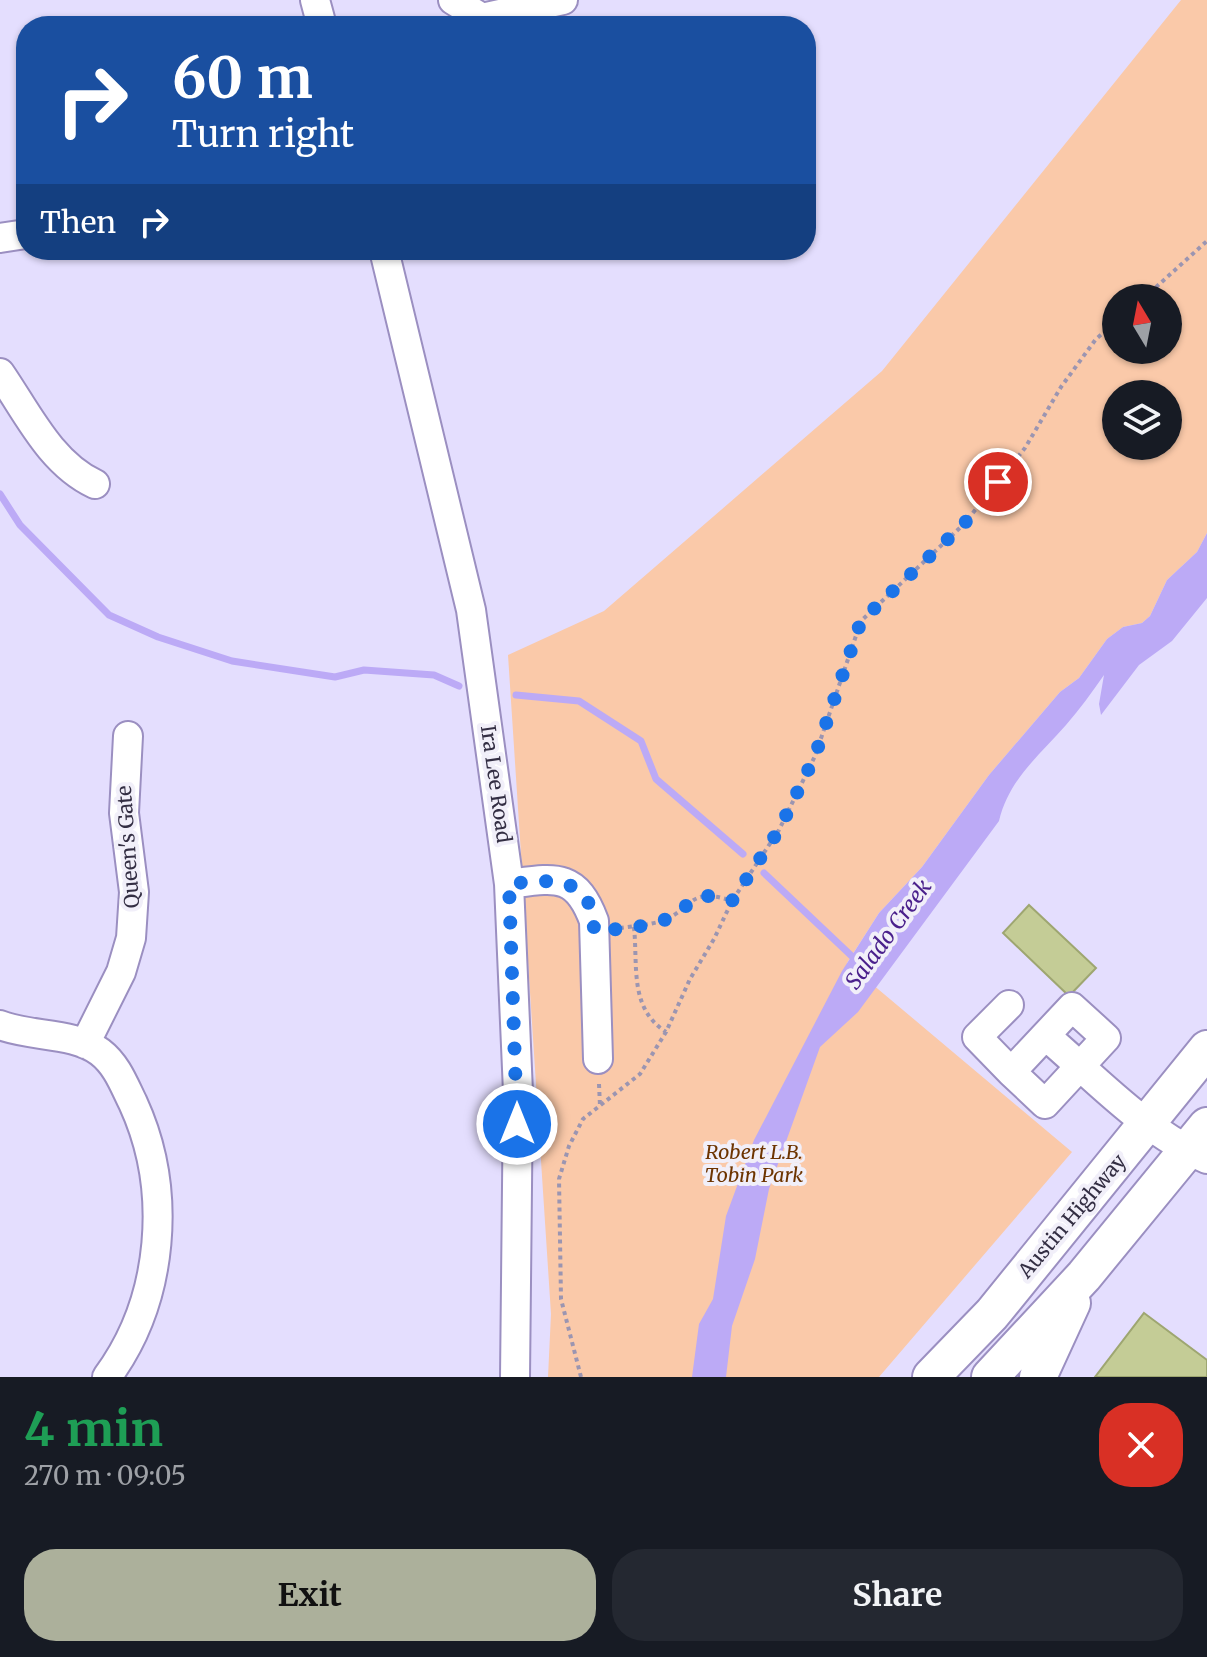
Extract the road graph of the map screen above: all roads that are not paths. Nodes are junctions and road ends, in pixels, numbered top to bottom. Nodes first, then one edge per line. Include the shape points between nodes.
1 (453, 0) edge
2 (563, 0) edge
3 (479, 16) edge
4 (491, 16) edge
5 (386, 260) edge
6 (0, 373) edge
7 (95, 484) dead end
8 (128, 736) dead end
9 (509, 884) junction
10 (1009, 1005) dead end
11 (0, 1025) edge
12 (1046, 1036) junction
13 (85, 1044) junction
14 (1207, 1049) edge
15 (598, 1059) dead end
16 (1081, 1066) junction
17 (1011, 1072) junction
18 (1150, 1122) junction
19 (1200, 1145) edge
20 (1084, 1276) junction
21 (107, 1377) edge
22 (515, 1377) edge
23 (931, 1377) edge
24 (990, 1377) edge
25 (1038, 1377) edge

1 - 3 street
2 - 4 street
5 - 9 street, Ira Lee Road via 471,610
6 - 7 street via 57,457 73,474
8 - 13 street, Queen's Gate via 124,813 134,892 131,938 121,972
9 - 15 street via 552,879 573,884 588,903 594,931
9 - 22 street, Ira Lee Road via 518,1092
10 - 17 street via 977,1037
11 - 13 street
12 - 16 street
12 - 16 street via 1072,1007 1106,1038
12 - 17 street
13 - 21 street via 119,1072 153,1156 156,1196 157,1231 146,1300 123,1355
14 - 18 main road, Austin Highway
16 - 17 street via 1045,1104
16 - 18 street
18 - 19 street
18 - 23 main road, Austin Highway via 992,1314
19 - 20 main road
20 - 24 main road
20 - 25 main road

